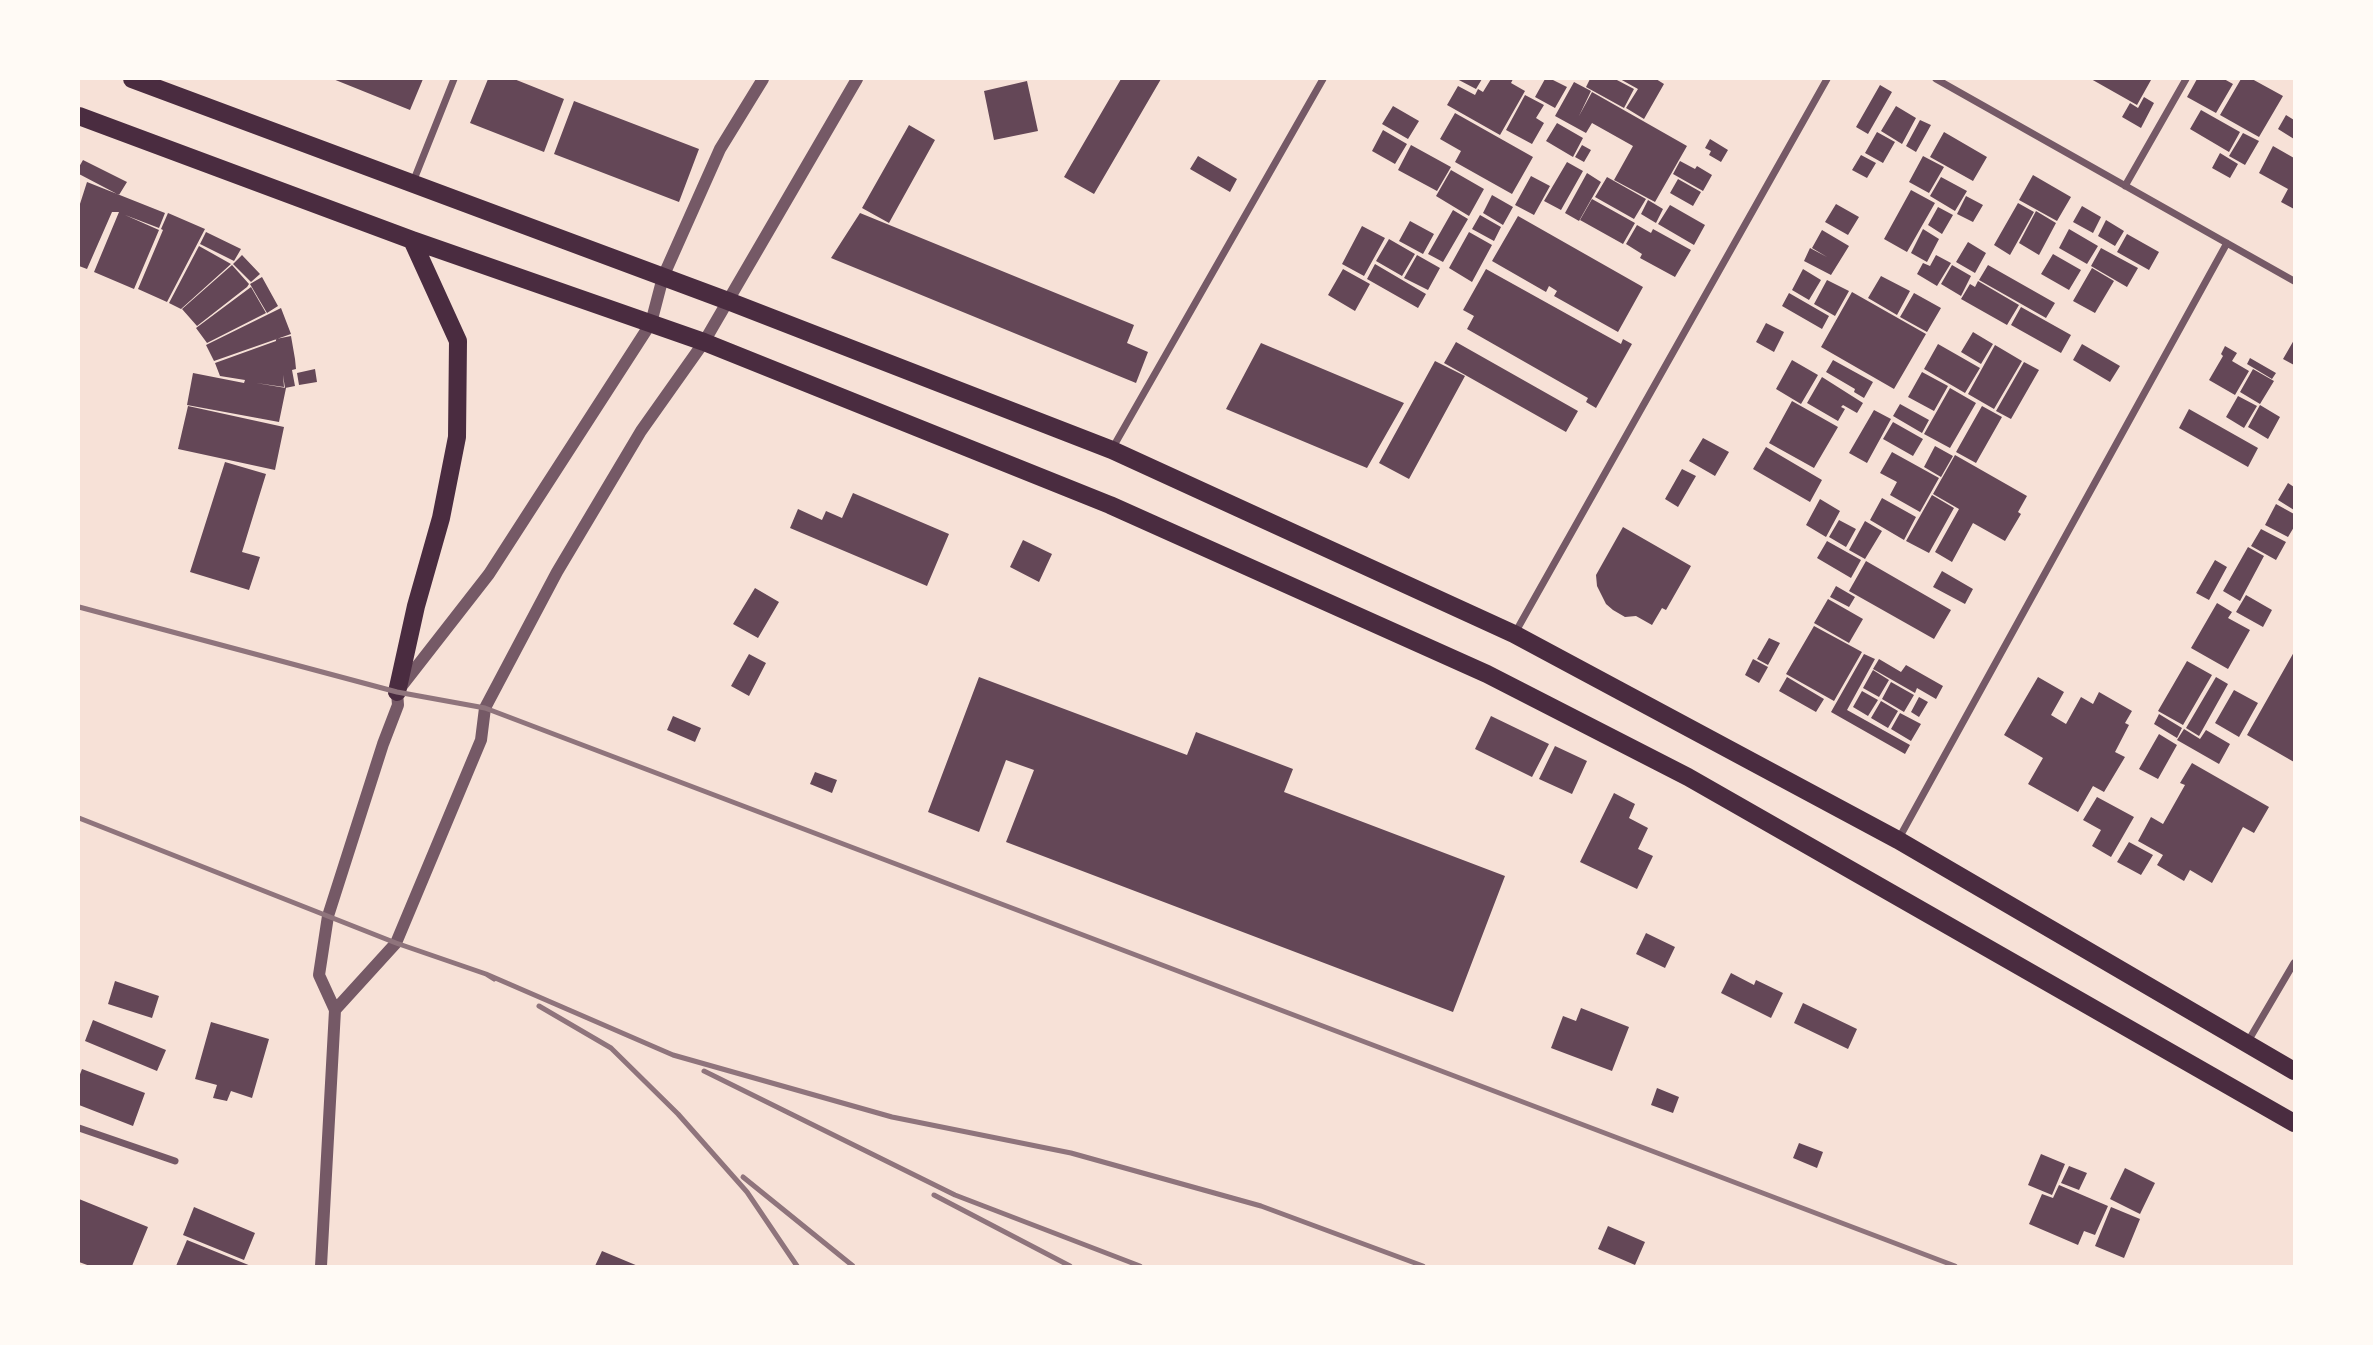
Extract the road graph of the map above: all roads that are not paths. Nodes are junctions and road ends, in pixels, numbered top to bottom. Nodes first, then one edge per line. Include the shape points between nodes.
1 (132, 79) edge
2 (454, 79) edge
3 (763, 79) edge
4 (857, 79) edge
5 (1323, 79) edge
6 (1827, 79) edge
7 (1936, 79) edge
8 (2186, 79) edge
9 (79, 116) edge
10 (413, 184) junction
11 (2125, 186) junction
12 (412, 240) junction
13 (2227, 243) junction
14 (663, 277) junction
15 (2294, 281) edge
16 (728, 301) junction
17 (651, 323) junction
18 (704, 342) junction
19 (1112, 450) junction
20 (1514, 634) junction
21 (397, 692) junction
22 (1898, 840) junction
23 (2294, 963) edge
24 (335, 1010) junction
25 (2247, 1044) junction
26 (2294, 1071) edge
27 (2294, 1123) edge
28 (79, 1128) edge
29 (175, 1161) dead end
30 (321, 1266) edge

1 - 10 main road
2 - 10 street
3 - 14 street via 720,149
4 - 16 street
5 - 19 street
6 - 20 street
7 - 11 street
8 - 11 street
9 - 12 main road
10 - 14 main road
11 - 13 street
12 - 17 main road
12 - 21 main road via 458,341 457,437
13 - 15 street
13 - 22 street
14 - 16 main road
14 - 17 street
16 - 18 street
16 - 19 main road
17 - 18 main road
17 - 21 street via 489,574
18 - 24 street via 641,431 557,572 485,708 481,740 396,943
18 - 27 main road via 1110,505 1486,674 1688,777
19 - 20 main road
20 - 22 main road
21 - 24 street via 398,705 328,916 319,975
22 - 25 main road
23 - 25 street
24 - 30 street
25 - 26 main road
28 - 29 street

